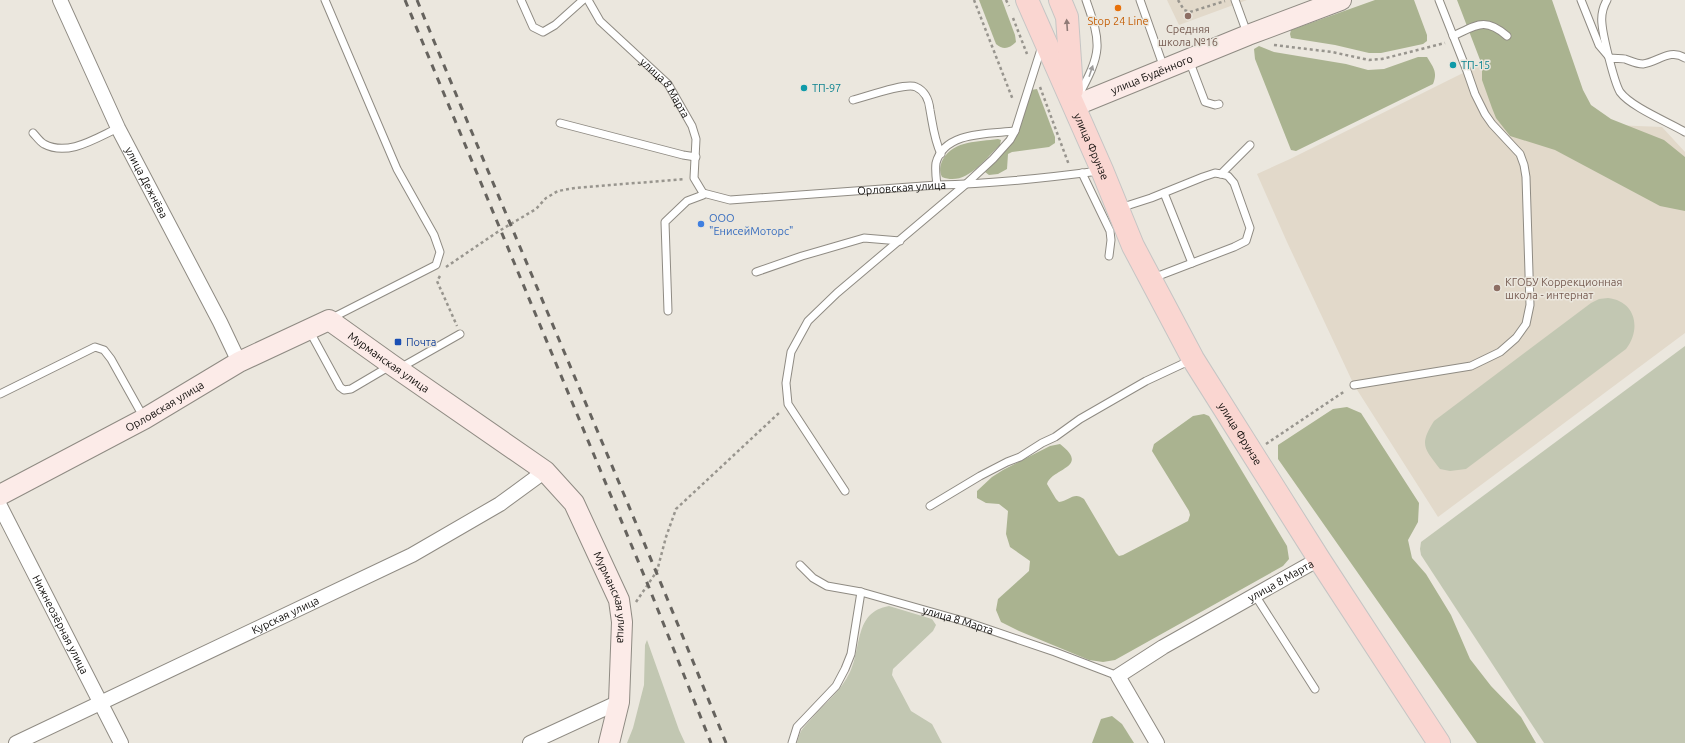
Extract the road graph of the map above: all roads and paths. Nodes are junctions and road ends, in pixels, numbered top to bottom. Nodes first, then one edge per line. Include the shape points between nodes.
1 (60, 0) edge
2 (325, 0) edge
3 (521, 0) edge
4 (583, 0) edge
5 (588, 0) edge
6 (974, 0) edge
7 (1006, 0) edge
8 (1060, 0) edge
9 (1086, 0) edge
10 (1140, 0) edge
11 (1178, 0) edge
12 (1228, 0) edge
13 (1235, 0) edge
14 (1341, 0) edge
15 (1439, 0) edge
16 (1581, 0) edge
17 (1607, 0) edge
18 (1016, 7) edge
19 (1248, 35) junction
20 (1507, 36) dead end
21 (1454, 38) junction
22 (1044, 40) junction
23 (1610, 58) junction
24 (1685, 58) edge
25 (1189, 59) junction
26 (1033, 69) junction
27 (1164, 69) junction
28 (853, 100) dead end
29 (1219, 104) dead end
30 (1074, 106) junction
31 (1019, 116) junction
32 (560, 123) dead end
33 (118, 128) junction
34 (1015, 132) junction
35 (1685, 132) edge
36 (33, 133) dead end
37 (1250, 145) dead end
38 (941, 154) junction
39 (696, 157) junction
40 (1092, 172) junction
41 (1221, 174) junction
42 (1073, 175) junction
43 (694, 178) junction
44 (966, 184) junction
45 (937, 185) junction
46 (703, 193) junction
47 (1164, 193) junction
48 (1117, 208) junction
49 (900, 241) junction
50 (1109, 256) dead end
51 (1192, 263) junction
52 (445, 268) dead end
53 (756, 272) dead end
54 (441, 274) dead end
55 (1150, 278) junction
56 (668, 311) dead end
57 (329, 320) junction
58 (309, 329) junction
59 (460, 334) joint
60 (1193, 359) junction
61 (239, 362) junction
62 (395, 367) junction
63 (1354, 385) joint
64 (0, 394) edge
65 (788, 404) junction
66 (144, 419) junction
67 (1253, 453) junction
68 (545, 471) junction
69 (845, 491) dead end
70 (0, 495) edge
71 (0, 506) edge
72 (930, 506) dead end
73 (1318, 559) junction
74 (800, 564) dead end
75 (861, 592) junction
76 (1255, 595) junction
77 (622, 622) junction
78 (1118, 676) junction
79 (1315, 689) dead end
80 (619, 702) junction
81 (101, 704) junction
82 (16, 743) edge
83 (121, 743) edge
84 (530, 743) edge
85 (609, 743) edge
86 (792, 743) edge
87 (1157, 743) edge
88 (1439, 743) edge

1 - 33 street, улица Дежнёва
2 - 57 lane via 397,169 434,235 440,252 436,265
3 - 4 lane via 533,27 544,32
5 - 39 lane, улица 8 Марта via 600,21 668,84 692,126 696,139
6 - 31 path
7 - 18 path
30 -> 8 main road, улица Фрунзе via 1067,17
30 -> 9 lane via 1089,76 1097,50 1097,34
10 - 27 lane
11 - 12 path via 1184,10 1190,12
13 - 19 lane
14 - 19 main road, улица Будённого
15 - 21 lane
16 - 23 lane via 1599,45
17 - 23 lane via 1602,14 1602,24
18 - 22 main road, улица Фрунзе
18 - 26 path
19 - 21 path via 1256,41 1270,44 1369,60 1382,59
19 - 25 main road, улица Будённого
20 - 21 lane via 1490,25 1480,24
21 - 63 lane via 1485,114 1520,154 1524,165 1530,305 1526,324 1516,338 1500,352 1471,366
22 - 26 lane
22 - 30 main road, улица Фрунзе
23 - 24 lane via 1623,58 1644,64 1667,55 1680,54
23 - 35 lane via 1620,92 1638,107
25 - 27 main road, улица Будённого
25 - 29 lane via 1205,102
26 - 31 lane
26 - 42 path
27 - 30 main road, улица Будённого
28 - 38 lane via 904,86 915,86 926,95 935,142
30 - 40 main road, улица Фрунзе
31 - 34 lane
32 - 39 lane
33 - 36 lane via 76,147 57,149 42,144
33 - 61 street, улица Дежнёва
34 - 38 lane via 965,137 947,145
34 - 44 lane via 993,159
37 - 41 lane
38 - 45 lane via 937,162
39 - 43 lane, улица 8 Марта
40 - 42 lane, Орловская улица
40 - 48 main road, улица Фрунзе
40 - 50 lane via 1110,231
41 - 47 lane via 1215,173
41 - 51 lane via 1228,176 1234,183 1250,228 1248,236 1246,241 1234,247
42 - 44 lane, Орловская улица
43 - 46 lane
43 - 52 path via 558,191 546,198 536,209 499,230
44 - 45 lane, Орловская улица
44 - 49 lane
45 - 46 lane, Орловская улица via 730,200
46 - 56 lane via 687,200 665,222
47 - 48 lane
47 - 51 lane
48 - 55 main road, улица Фрунзе via 1132,246
49 - 53 lane via 864,238
49 - 65 lane via 808,321 791,352 786,383
51 - 55 lane
54 - 59 path via 437,281
55 - 60 main road, улица Фрунзе
57 - 58 main road, Орловская улица
57 - 62 main road, Мурманская улица
58 - 61 main road, Орловская улица
58 - 62 lane via 344,390
59 - 62 lane
60 - 67 main road, улица Фрунзе
60 - 72 lane via 1146,381 1080,419 1055,437
61 - 66 main road, Орловская улица
62 - 68 main road, Мурманская улица
63 - 67 path
64 - 66 lane via 95,347 104,350 112,359
65 - 69 lane
65 - 77 path via 676,509 658,571
66 - 70 main road, Орловская улица
67 - 73 main road, улица Фрунзе
68 - 77 main road, Мурманская улица via 574,503 619,600
68 - 81 street, Курская улица via 500,504 412,554
71 - 81 street, Нижнеозёрная улица
73 - 76 street, улица 8 Марта
73 - 88 main road, улица Фрунзе
74 - 75 lane, улица 8 Марта via 813,578 827,586
75 - 78 lane, улица 8 Марта via 967,622
75 - 86 lane via 853,646 846,669 836,686 797,727
76 - 78 street, улица 8 Марта via 1163,647
76 - 79 lane
77 - 80 main road, Мурманская улица
78 - 87 street
80 - 84 street
80 - 85 main road, Мурманская улица
81 - 82 street, Курская улица
81 - 83 street, Нижнеозёрная улица

